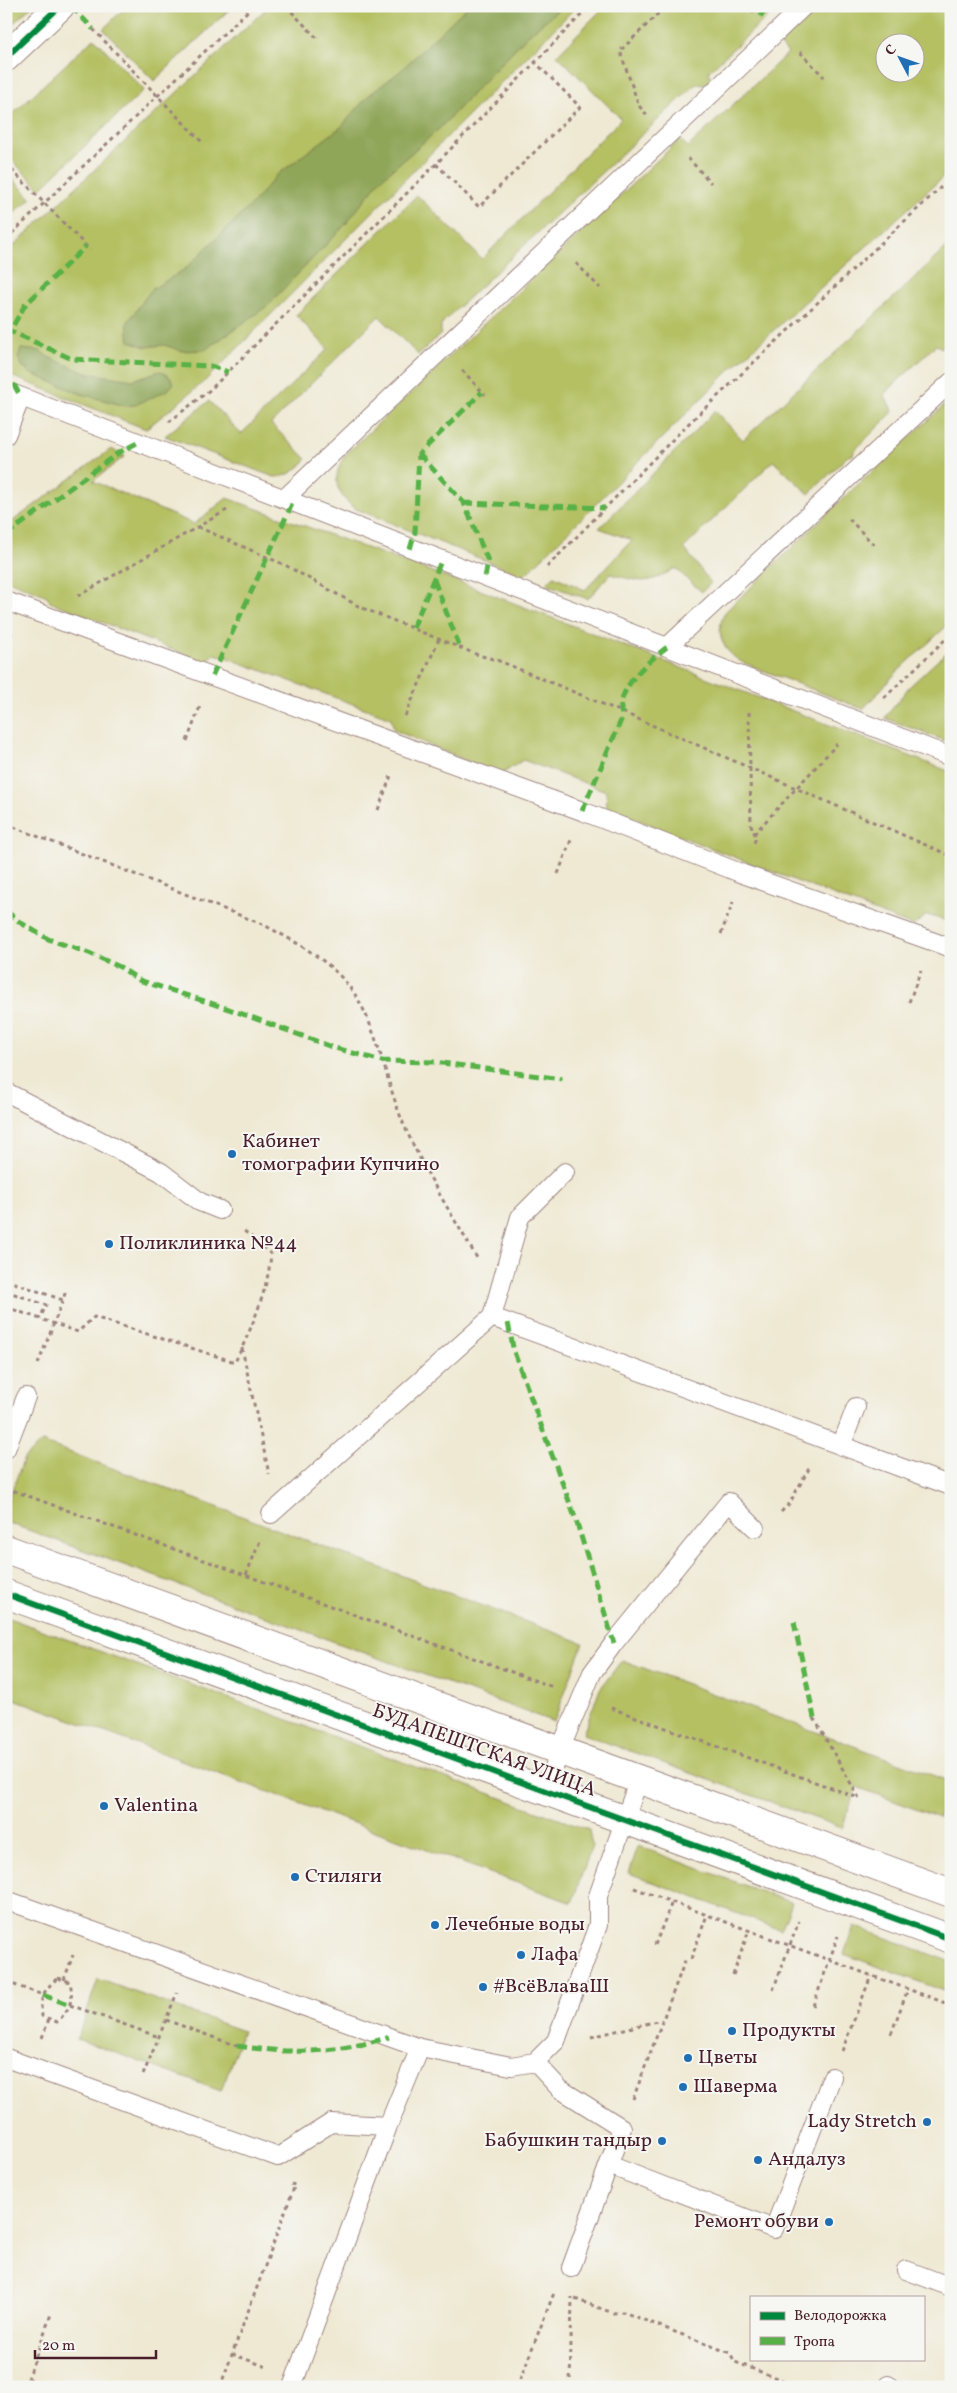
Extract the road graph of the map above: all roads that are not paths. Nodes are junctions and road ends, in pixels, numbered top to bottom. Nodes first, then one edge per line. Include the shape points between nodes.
1 (60, 6) edge
2 (804, 6) edge
3 (6, 57) edge
4 (951, 382) edge
5 (14, 394) edge
6 (6, 435) edge
7 (284, 499) junction
8 (6, 601) edge
9 (667, 648) junction
10 (951, 757) edge
11 (951, 948) edge
12 (6, 1092) edge
13 (565, 1172) dead end
14 (220, 1210) road end
15 (492, 1317) junction
16 (26, 1397) dead end
17 (856, 1407) dead end
18 (833, 1443) junction
19 (6, 1449) edge
20 (951, 1486) edge
21 (271, 1514) road end
22 (755, 1528) road end
23 (6, 1549) edge
24 (6, 1594) edge
25 (560, 1750) junction
26 (639, 1779) junction
27 (546, 1791) junction
28 (624, 1820) junction
29 (951, 1893) edge
30 (6, 1900) edge
31 (951, 1939) edge
32 (420, 2048) junction
33 (6, 2058) edge
34 (535, 2062) junction
35 (832, 2077) dead end
36 (388, 2126) junction
37 (609, 2165) junction
38 (571, 2268) road end
39 (906, 2270) dead end
40 (951, 2287) edge
41 (294, 2383) edge

1 - 3 street
2 - 7 lane
4 - 9 lane
5 - 6 lane
5 - 7 lane
7 - 9 lane
8 - 11 lane
9 - 10 lane
12 - 14 lane via 161,1172 200,1202
13 - 15 lane via 520,1217
15 - 18 lane
15 - 21 lane
16 - 19 lane
17 - 18 lane
18 - 20 lane
22 - 25 lane via 729,1502 592,1673
23 - 25 street, БУДАПЕШТСКАЯ УЛИЦА
24 - 27 street, БУДАПЕШТСКАЯ УЛИЦА
25 - 26 street, БУДАПЕШТСКАЯ УЛИЦА
25 - 27 lane
26 - 28 lane
26 - 29 street, БУДАПЕШТСКАЯ УЛИЦА
27 - 28 street, БУДАПЕШТСКАЯ УЛИЦА
28 - 31 street, БУДАПЕШТСКАЯ УЛИЦА
28 - 34 lane via 598,1896 598,1925 556,2041
30 - 32 lane
32 - 34 lane via 511,2066
32 - 36 lane
33 - 36 lane via 278,2157 331,2122
34 - 37 lane via 560,2089 622,2128
35 - 37 lane via 774,2229
36 - 41 lane
37 - 38 lane
39 - 40 lane

